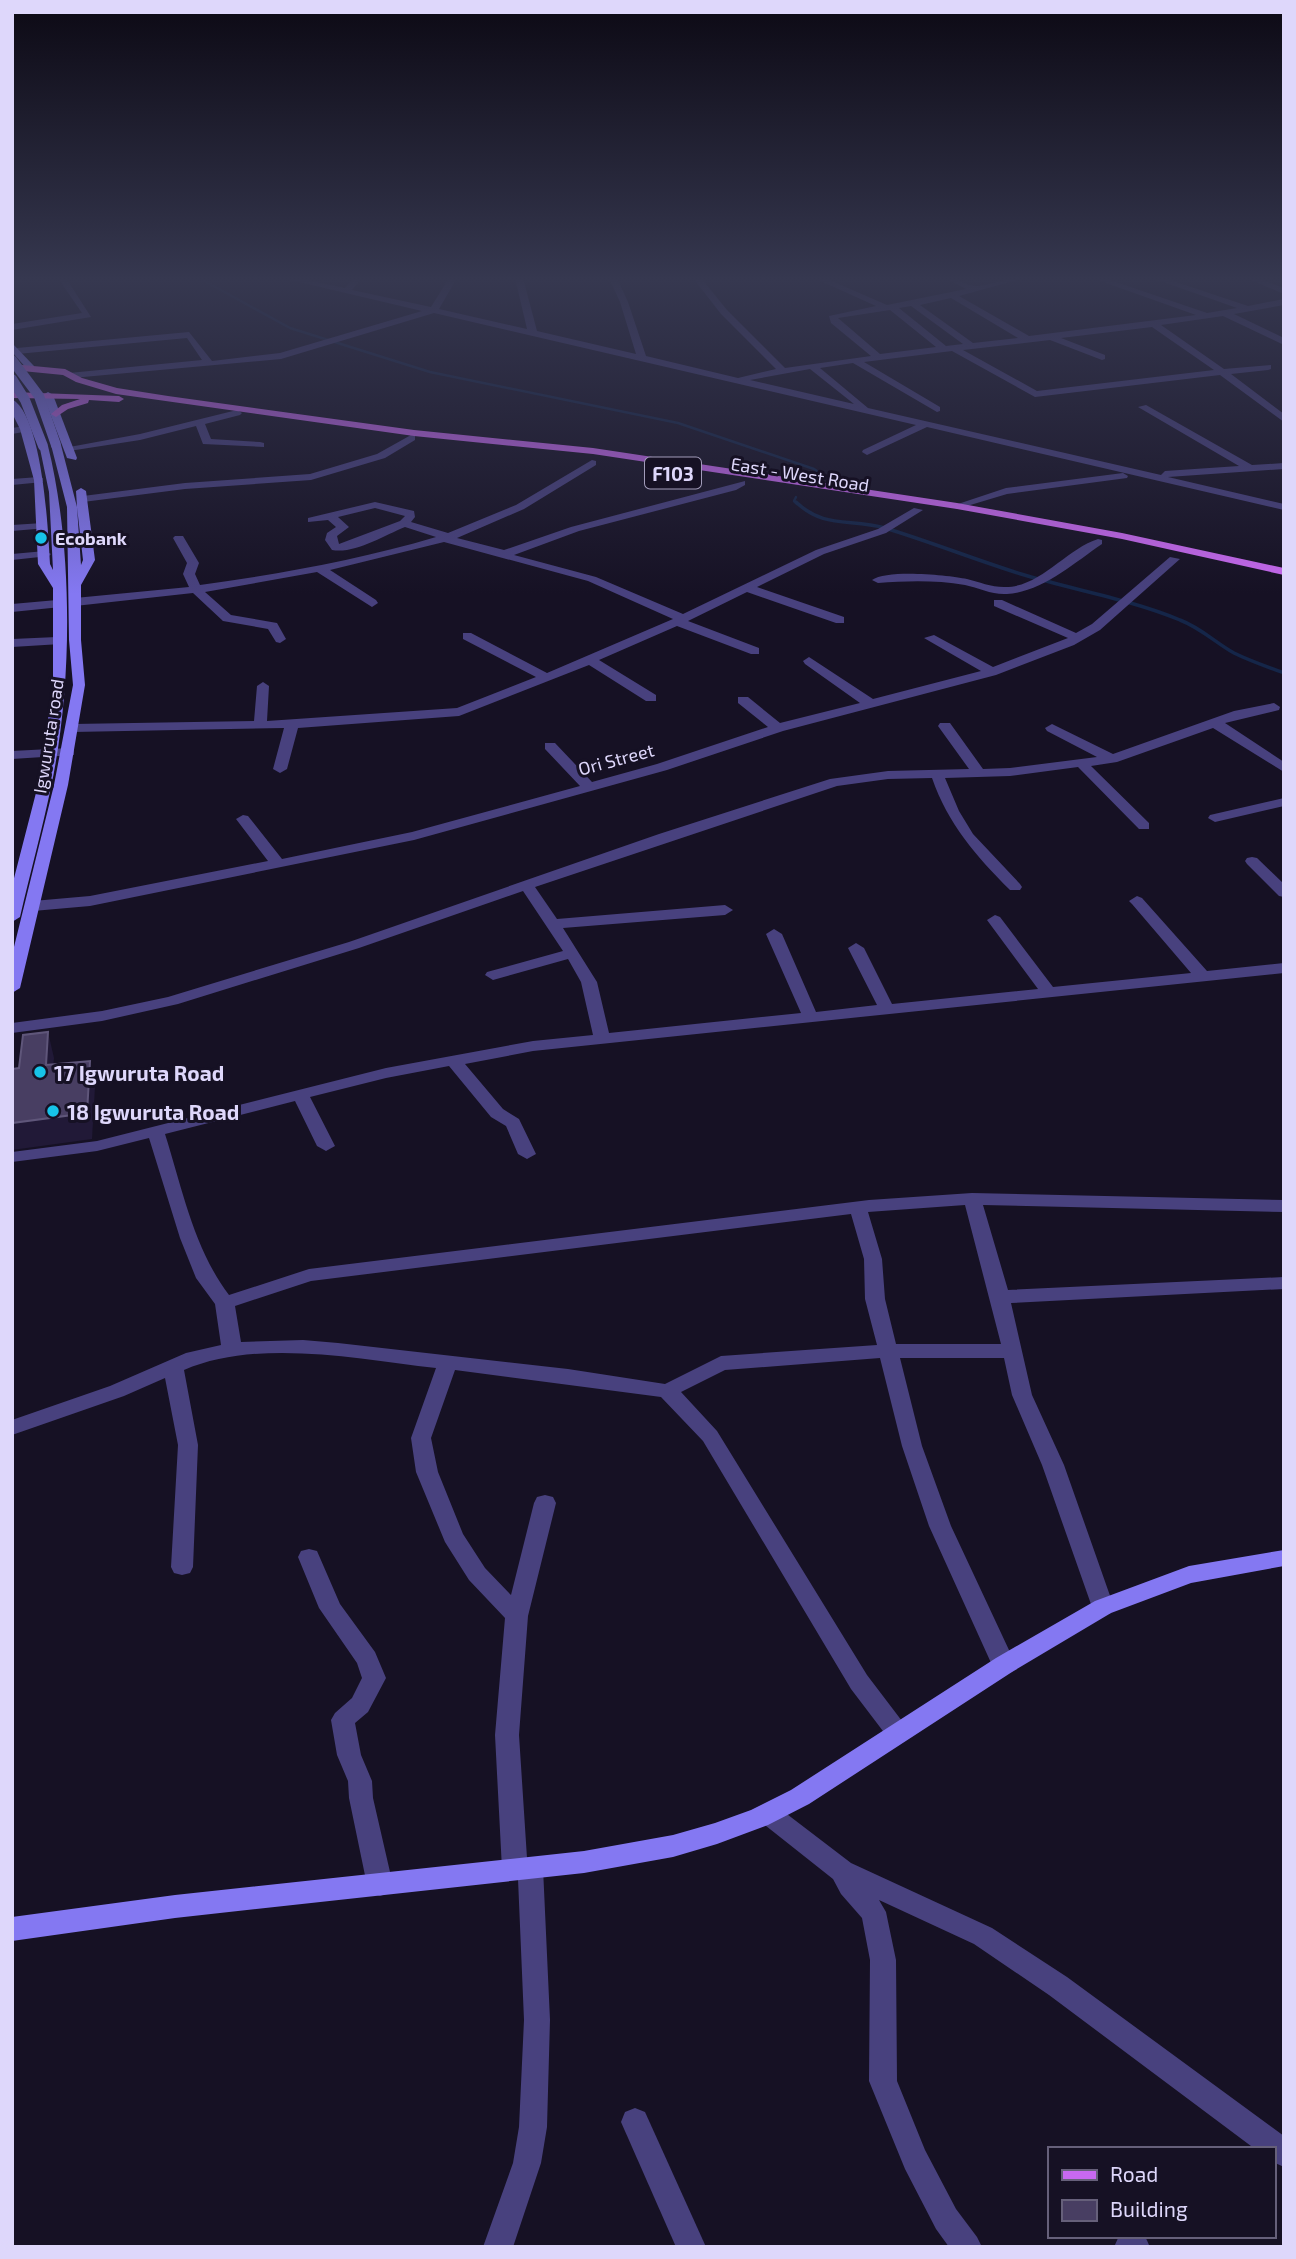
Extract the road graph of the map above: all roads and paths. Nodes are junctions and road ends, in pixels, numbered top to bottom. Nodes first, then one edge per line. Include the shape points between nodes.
1 (15, 383) edge
2 (32, 383) edge
3 (77, 383) edge
4 (94, 383) edge
5 (748, 383) edge
6 (834, 383) edge
7 (894, 383) edge
8 (1012, 383) edge
9 (1141, 383) edge
10 (1238, 383) edge
11 (12, 395) edge
12 (52, 395) junction
13 (110, 398) junction
14 (12, 402) edge
15 (1284, 403) edge
16 (1266, 406) junction
17 (1143, 407) dead end
18 (937, 409) dead end
19 (869, 411) junction
20 (237, 413) junction
21 (56, 414) junction
22 (1284, 419) edge
23 (317, 422) junction
24 (200, 423) junction
25 (926, 424) junction
26 (24, 429) junction
27 (12, 431) edge
28 (411, 438) junction
29 (260, 445) dead end
30 (69, 448) junction
31 (867, 452) dead end
32 (592, 463) junction
33 (1284, 466) edge
34 (1250, 468) junction
35 (12, 471) edge
36 (38, 474) junction
37 (1136, 474) junction
38 (12, 482) edge
39 (741, 483) junction
40 (83, 499) junction
41 (957, 506) junction
42 (1284, 507) edge
43 (918, 510) junction
44 (330, 516) junction
45 (312, 520) dead end
46 (404, 523) junction
47 (43, 526) junction
48 (12, 528) edge
49 (179, 538) dead end
50 (449, 539) junction
51 (1098, 542) junction
52 (45, 554) junction
53 (499, 554) junction
54 (12, 557) edge
55 (1174, 559) junction
56 (320, 569) junction
57 (1284, 572) edge
58 (878, 580) dead end
59 (1284, 584) edge
60 (76, 585) junction
61 (58, 587) junction
62 (747, 588) junction
63 (195, 590) junction
64 (75, 602) junction
65 (372, 603) dead end
66 (998, 603) dead end
67 (57, 604) junction
68 (12, 608) edge
69 (680, 620) junction
70 (840, 620) dead end
71 (467, 636) dead end
72 (930, 638) dead end
73 (1077, 638) junction
74 (280, 639) dead end
75 (57, 641) junction
76 (12, 643) edge
77 (755, 651) dead end
78 (590, 660) junction
79 (809, 661) dead end
80 (992, 672) junction
81 (547, 678) junction
82 (262, 686) dead end
83 (651, 698) dead end
84 (743, 700) dead end
85 (868, 702) junction
86 (1274, 707) dead end
87 (260, 724) junction
88 (292, 724) junction
89 (1217, 724) junction
90 (945, 726) dead end
91 (73, 728) junction
92 (778, 728) junction
93 (1052, 728) dead end
94 (550, 746) dead end
95 (69, 752) junction
96 (51, 753) junction
97 (12, 755) edge
98 (1112, 759) junction
99 (1081, 763) junction
100 (1284, 768) edge
101 (280, 769) dead end
102 (980, 774) junction
103 (938, 776) junction
104 (588, 786) junction
105 (1284, 802) edge
106 (1215, 818) dead end
107 (243, 819) dead end
108 (1144, 826) dead end
109 (1252, 860) dead end
110 (278, 864) junction
111 (527, 886) junction
112 (1015, 887) dead end
113 (1284, 893) edge
114 (1137, 901) dead end
115 (33, 906) junction
116 (13, 910) edge
117 (725, 910) dead end
118 (995, 920) dead end
119 (554, 924) junction
120 (774, 933) dead end
121 (856, 948) dead end
122 (572, 953) junction
123 (1284, 968) edge
124 (493, 975) dead end
125 (1203, 977) junction
126 (12, 988) edge
127 (1050, 994) junction
128 (888, 1011) junction
129 (811, 1018) junction
130 (12, 1028) edge
131 (602, 1038) junction
132 (453, 1060) junction
133 (301, 1096) junction
134 (156, 1132) junction
135 (326, 1146) dead end
136 (527, 1154) dead end
137 (12, 1157) edge
138 (972, 1199) junction
139 (1284, 1206) edge
140 (858, 1208) junction
141 (1284, 1283) edge
142 (1000, 1297) junction
143 (225, 1303) junction
144 (232, 1349) junction
145 (888, 1351) junction
146 (1010, 1351) junction
147 (447, 1362) junction
148 (173, 1367) junction
149 (667, 1391) junction
150 (12, 1428) edge
151 (545, 1503) dead end
152 (309, 1557) dead end
153 (1284, 1558) edge
154 (182, 1567) dead end
155 (1103, 1607) junction
156 (517, 1616) junction
157 (1004, 1665) junction
158 (897, 1732) junction
159 (771, 1815) junction
160 (522, 1868) junction
161 (842, 1871) junction
162 (380, 1885) junction
163 (12, 1929) edge
164 (635, 2122) dead end
165 (1284, 2153) edge
166 (498, 2247) edge
167 (691, 2247) edge
168 (967, 2247) edge

1 - 61 main road, Igwuruta road, bridge via 43,446 54,492 60,551
2 - 60 main road, Igwuruta road, bridge via 56,445 72,507
3 - 12 main road
4 - 23 main road, East - West Road / F103 via 116,391
5 - 19 street
6 - 19 street
7 - 18 street
8 - 9 street via 1037,395
10 - 16 street
11 - 12 main road, East - West Road
12 - 13 main road, East - West Road / F103
12 - 21 main road
13 - 20 main road, East - West Road / F103
13 - 21 main road via 75,403
14 - 26 main road
15 - 16 street
16 - 22 street
17 - 34 street
19 - 25 street
20 - 23 main road, East - West Road / F103
20 - 24 street
21 - 30 main road
23 - 28 main road, East - West Road / F103
23 - 41 main road, East - West Road / F103 via 583,450
24 - 29 street via 207,442
24 - 30 street
25 - 31 street
25 - 37 street
26 - 27 street
26 - 36 main road
28 - 32 main road, East - West Road / F103
28 - 40 street via 381,456 311,477 185,485
30 - 40 main road
32 - 39 main road, East - West Road / F103
32 - 50 street via 528,502
33 - 34 street
34 - 37 street
35 - 36 street
36 - 38 street
36 - 47 main road
37 - 41 street via 1006,491
37 - 42 street
39 - 43 main road, East - West Road / F103
39 - 53 street
40 - 60 main road via 89,560
41 - 57 main road, East - West Road / F103
43 - 51 main road, East - West Road / F103
43 - 62 street via 887,528 828,549
44 - 45 street
44 - 46 street via 383,505 410,513
44 - 46 street via 343,526 331,535 336,548
46 - 50 street
47 - 48 street
47 - 52 main road
49 - 63 street via 193,563 189,574
50 - 53 street
50 - 56 street
51 - 55 main road, East - West Road / F103
51 - 58 street via 1032,582 1008,591 958,582
52 - 54 street
52 - 61 main road via 44,564
53 - 69 street via 592,579
55 - 59 main road, East - West Road / F103
55 - 73 street, Ori Street
56 - 63 street
56 - 65 street
60 - 64 main road, Igwuruta road
61 - 67 main road, Igwuruta road
62 - 69 street
62 - 70 street
63 - 64 street
63 - 74 street via 227,618 273,626
64 - 91 main road, Igwuruta road via 79,685
66 - 73 street
67 - 68 street
67 - 75 main road, Igwuruta road
69 - 77 street
69 - 78 street
71 - 81 street
72 - 80 street
73 - 80 street, Ori Street
75 - 76 street
75 - 96 main road, Igwuruta road via 59,687
78 - 81 street
78 - 83 street
79 - 85 street
80 - 85 street, Ori Street
81 - 88 street via 446,715
82 - 87 street
84 - 92 street
85 - 92 street, Ori Street
86 - 89 street
87 - 88 street
87 - 91 street
88 - 101 street
89 - 98 street
89 - 100 street
90 - 102 street
91 - 95 main road, Igwuruta road
92 - 104 street, Ori Street
93 - 98 street
94 - 104 street
95 - 96 street
95 - 115 main road, Igwuruta road
96 - 97 street
96 - 116 main road, Igwuruta road
98 - 99 street
99 - 102 street
99 - 108 street
102 - 103 street
103 - 111 street via 888,775 835,782
103 - 112 street via 949,808 966,836
104 - 110 street, Ori Street via 414,836
105 - 106 street
107 - 110 street
109 - 113 street
110 - 115 street, Ori Street via 103,898
111 - 119 street
111 - 130 street via 172,1001
114 - 125 street
115 - 126 main road, Igwuruta road
117 - 119 street
118 - 127 street
119 - 122 street
120 - 129 street
121 - 128 street
122 - 124 street
122 - 131 street via 589,982
123 - 125 street
125 - 127 street
127 - 128 street
128 - 129 street
129 - 131 street
131 - 132 street
132 - 133 street
132 - 136 street via 497,1113 513,1123
133 - 134 street
133 - 135 street
134 - 137 street via 97,1146
134 - 143 street via 189,1238 206,1278
138 - 139 street
138 - 140 street
138 - 142 street
140 - 143 street via 309,1275
140 - 145 street via 873,1259 875,1299
141 - 142 street
142 - 146 street
143 - 144 street
144 - 147 street via 303,1347
144 - 148 street
145 - 146 street
145 - 149 street via 721,1363
145 - 157 street via 912,1446 940,1526
146 - 155 street via 1022,1395 1053,1465
147 - 149 street
147 - 156 street via 421,1438 427,1472 453,1536 477,1574
148 - 150 street
148 - 154 street via 188,1445
149 - 158 street via 710,1436 859,1682
151 - 156 street
152 - 162 street via 330,1608 367,1659 374,1678 360,1705 342,1720 360,1781
153 - 155 main road via 1189,1575
155 - 157 main road
156 - 160 street via 508,1735
157 - 158 main road
158 - 159 main road via 862,1760
159 - 160 main road via 707,1839 666,1848
159 - 161 street
160 - 162 main road
160 - 166 street via 537,2020 533,2127 527,2163
161 - 165 street via 983,1936
161 - 168 street via 873,1912 878,1930 883,1960 883,2081 921,2171
162 - 163 main road
164 - 167 street

